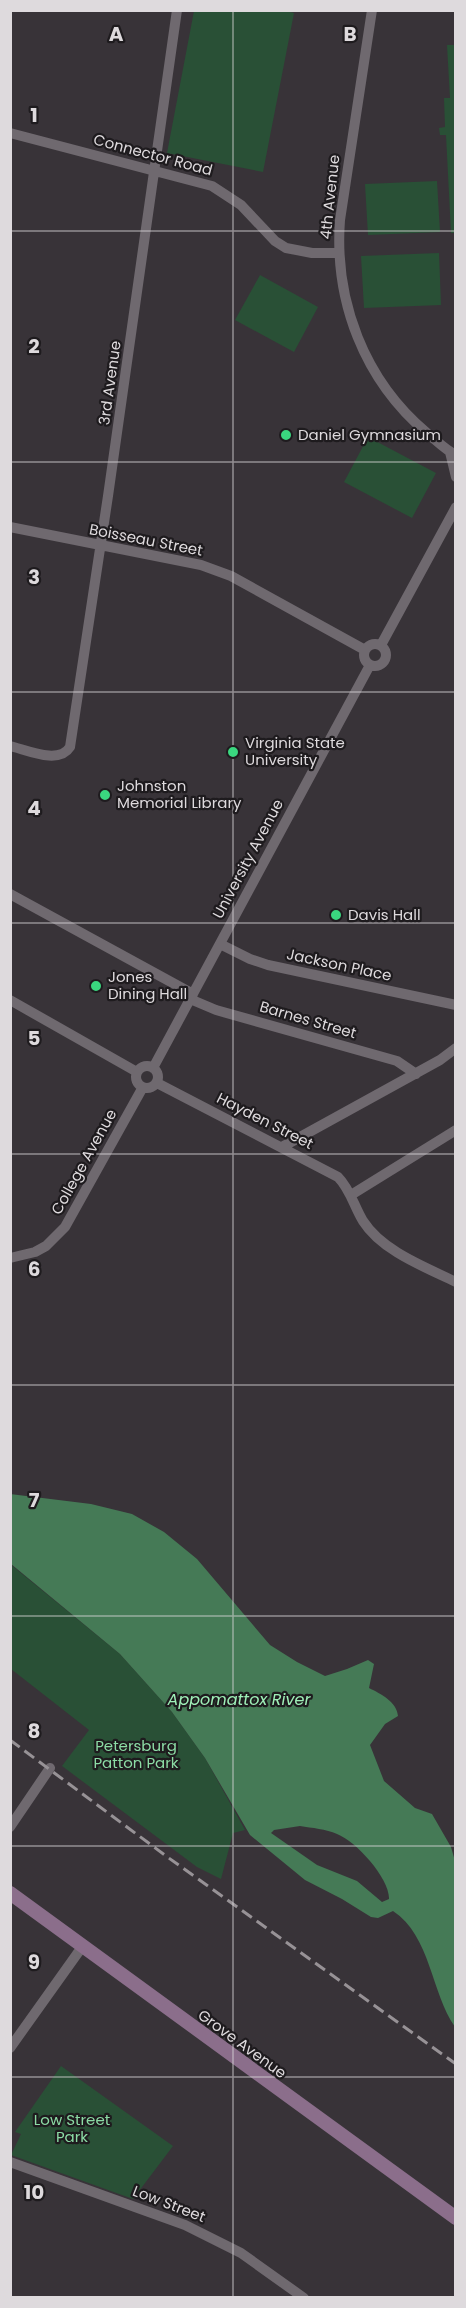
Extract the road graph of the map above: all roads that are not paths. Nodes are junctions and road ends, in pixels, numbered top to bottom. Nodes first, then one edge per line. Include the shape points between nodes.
1 (177, 10) edge
2 (372, 10) edge
3 (10, 133) edge
4 (155, 170) junction
5 (339, 253) junction
6 (453, 454) edge
7 (456, 477) edge
8 (456, 507) edge
9 (10, 527) edge
10 (101, 546) junction
11 (381, 645) junction
12 (365, 650) junction
13 (370, 665) junction
14 (10, 746) edge
15 (10, 894) edge
16 (220, 944) junction
17 (192, 996) junction
18 (10, 1000) edge
19 (456, 1005) edge
20 (456, 1048) edge
21 (153, 1068) junction
22 (137, 1072) junction
23 (416, 1074) junction
24 (157, 1083) junction
25 (143, 1087) junction
26 (456, 1130) edge
27 (282, 1147) junction
28 (351, 1195) junction
29 (10, 1258) edge
30 (456, 1282) edge
31 (50, 1768) dead end
32 (10, 1827) edge
33 (10, 1893) edge
34 (82, 1947) junction
35 (10, 2049) edge
36 (10, 2162) edge
37 (456, 2218) edge
38 (304, 2298) edge

1 - 4 street, 3rd Avenue
2 - 5 street, 4th Avenue via 340,212
3 - 4 street, Connector Road
4 - 5 street, Connector Road via 221,191 286,248
4 - 10 street, 3rd Avenue
5 - 6 street, 4th Avenue via 350,315 373,371 401,410
6 - 7 street
8 - 11 street, University Avenue
9 - 10 street, Boisseau Street
10 - 12 street, Boisseau Street via 201,565 231,576
10 - 14 street, 3rd Avenue via 70,747 56,757
11 - 12 street via 373,644
11 - 13 street, University Avenue via 386,659 378,666
12 - 13 street
13 - 16 street, University Avenue
15 - 17 street, Barnes Street
16 - 17 street, University Avenue
16 - 19 street, Jackson Place via 268,965
17 - 21 street, University Avenue
17 - 23 street, Barnes Street via 216,1010 397,1061
18 - 22 street
20 - 23 street
21 - 22 street via 146,1066
21 - 24 street via 159,1075
22 - 25 street via 137,1081
23 - 27 street
24 - 25 street
24 - 27 street, Hayden Street
25 - 29 street, College Avenue via 65,1227 46,1246
26 - 28 street
27 - 28 street, Hayden Street via 338,1177
28 - 30 street, Hayden Street via 363,1221 387,1245
31 - 32 street
33 - 34 main road, Grove Avenue
34 - 35 street
34 - 37 main road, Grove Avenue
36 - 38 street, Low Street via 185,2225 241,2253

